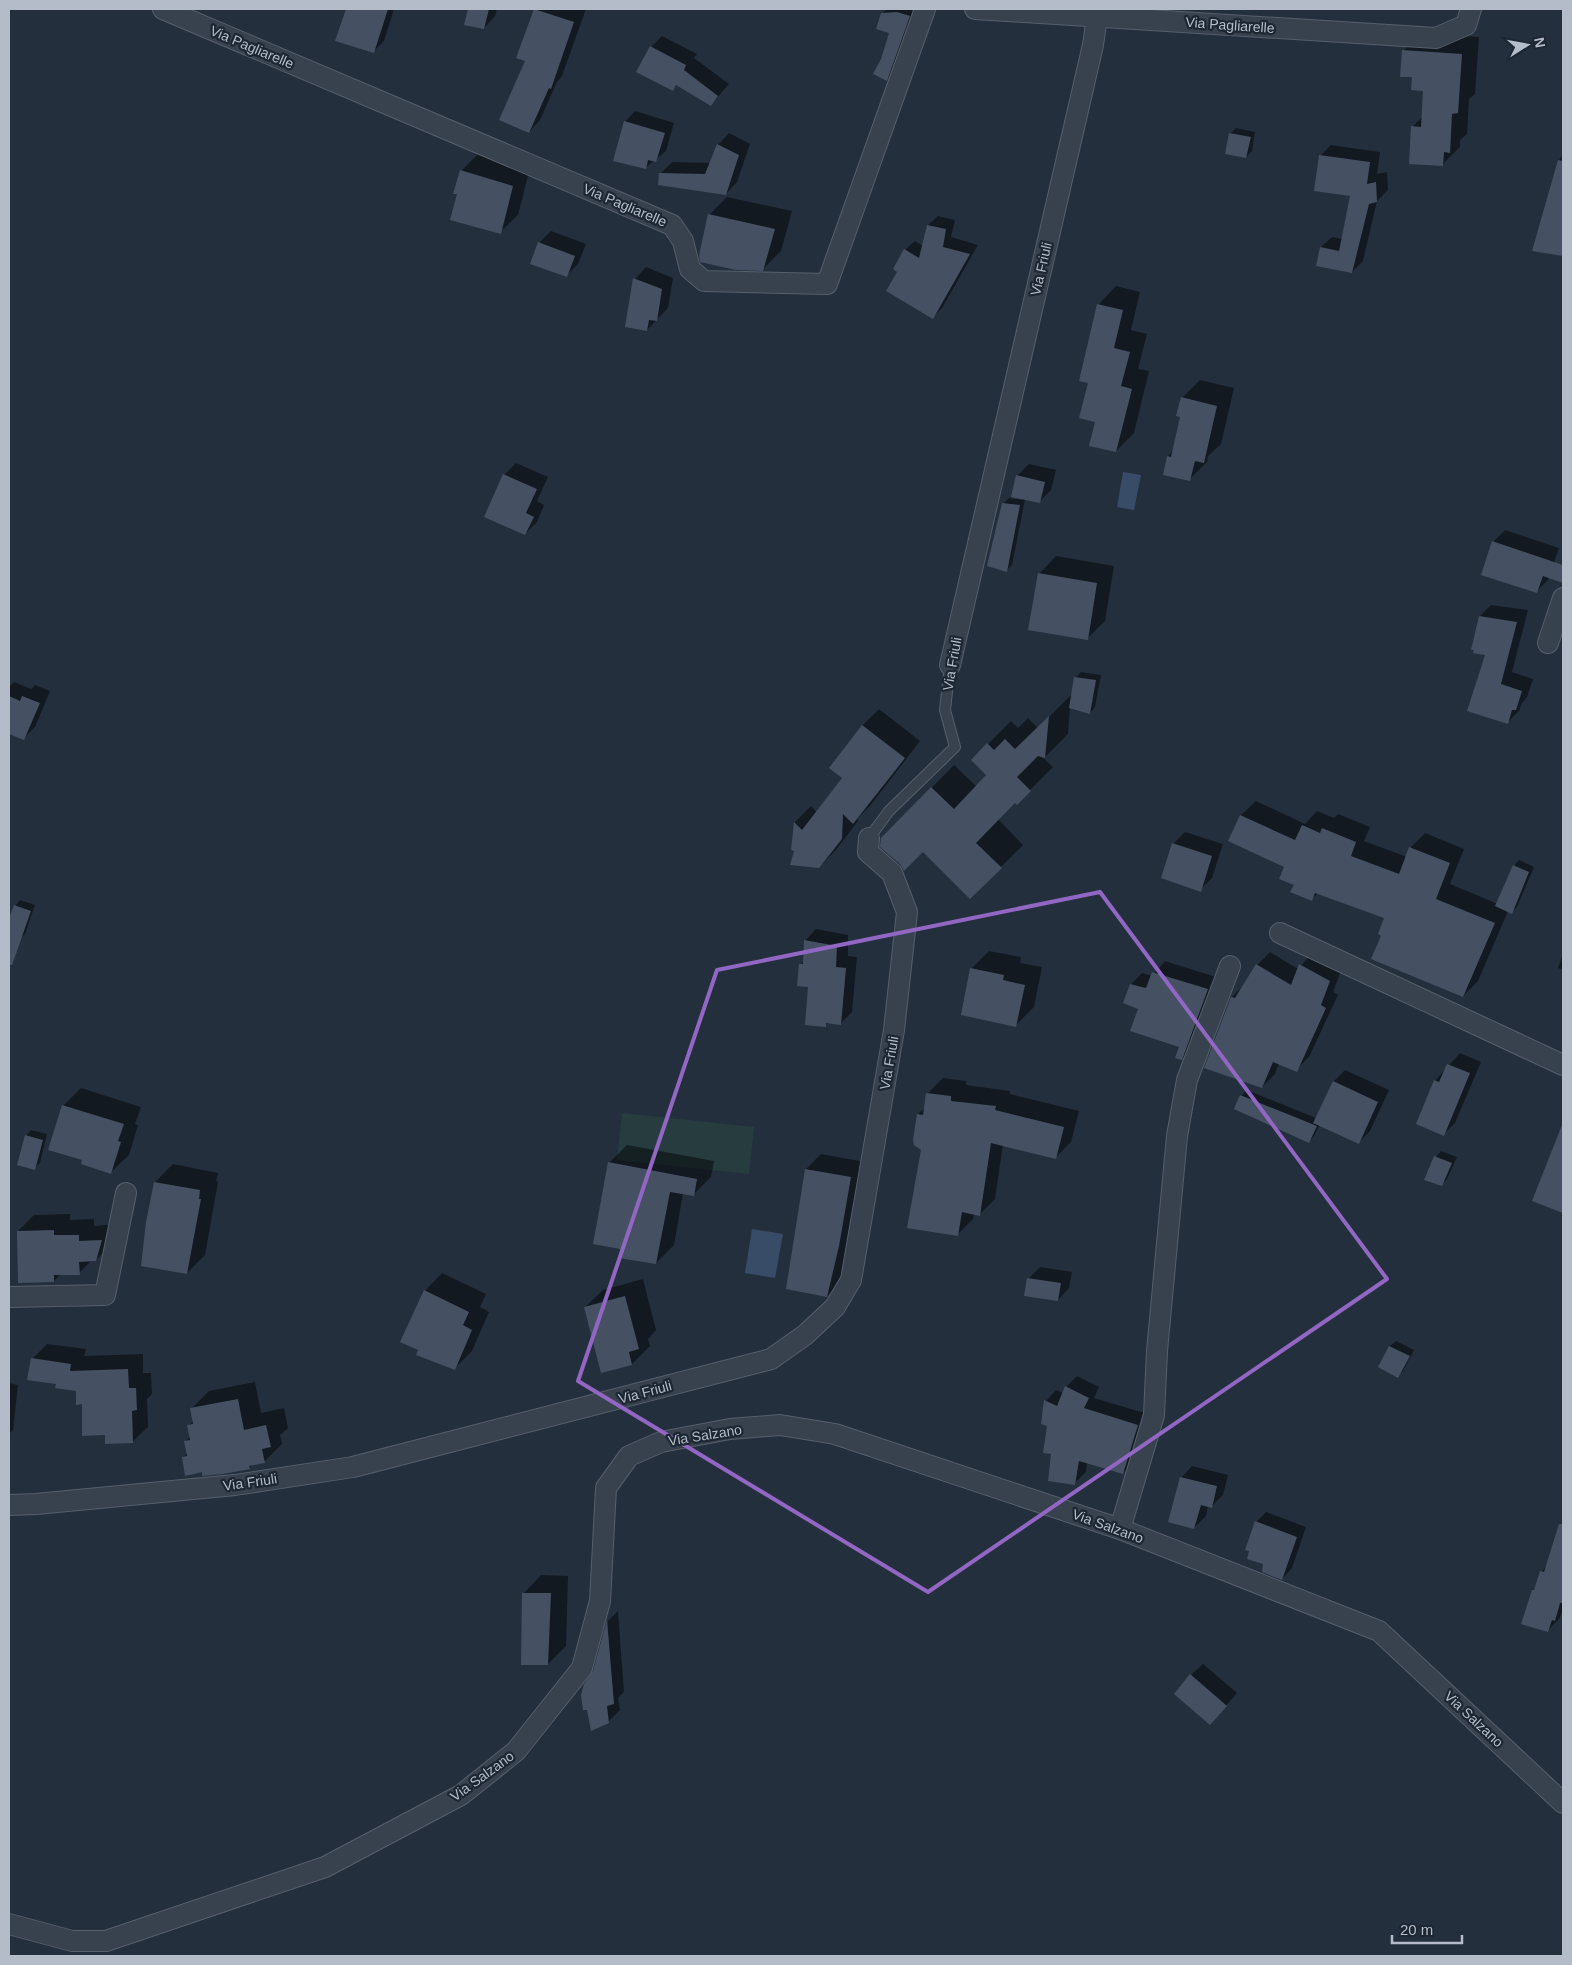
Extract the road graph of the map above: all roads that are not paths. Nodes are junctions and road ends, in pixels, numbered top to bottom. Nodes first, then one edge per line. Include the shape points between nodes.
1 (163, 9) edge
2 (925, 9) edge
3 (975, 9) edge
4 (1471, 9) edge
5 (1097, 17) junction
6 (1563, 598) edge
7 (1548, 643) dead end
8 (950, 665) joint
9 (870, 838) joint
10 (1280, 933) dead end
11 (1230, 966) dead end
12 (1563, 1065) edge
13 (126, 1193) dead end
14 (9, 1297) edge
15 (9, 1505) edge
16 (1120, 1529) junction
17 (1563, 1803) edge
18 (9, 1924) edge

1 - 2 street, Via Pagliarelle via 672,225 683,241 690,269 704,280 827,284
3 - 5 street, Via Pagliarelle
4 - 5 street, Via Pagliarelle via 1466,25 1436,38
5 - 8 street, Via Friuli
6 - 7 street
8 - 9 lane, Via Friuli via 945,710 955,747 889,811
9 - 15 street, Via Friuli via 868,852 892,872 907,912 894,1030 851,1280 835,1307 805,1335 770,1359 353,1467 235,1485
10 - 12 street
11 - 16 street via 1187,1080 1177,1136 1154,1415
13 - 14 street via 105,1295
16 - 17 street, Via Salzano via 1379,1631
16 - 18 street, Via Salzano via 835,1434 780,1425 730,1429 661,1442 629,1456 606,1488 600,1601 582,1668 516,1752 461,1795 325,1867 106,1941 72,1941

